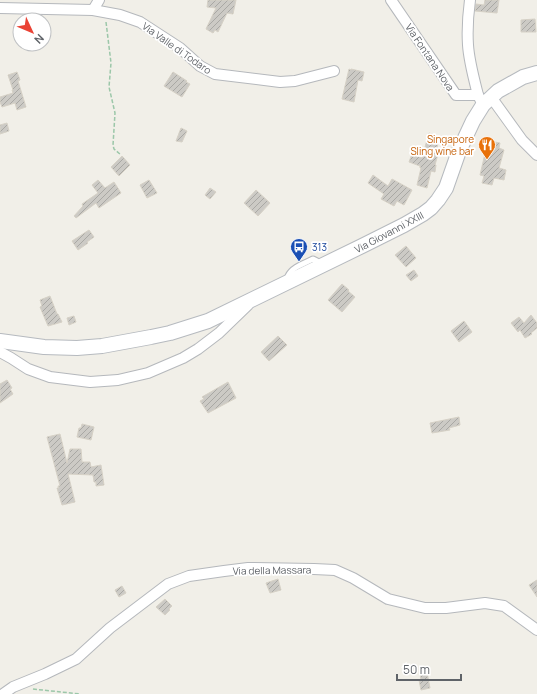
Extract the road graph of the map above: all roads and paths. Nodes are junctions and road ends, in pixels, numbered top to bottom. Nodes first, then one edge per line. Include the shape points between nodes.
1 (99, 0) edge
2 (391, 0) edge
3 (470, 0) edge
4 (0, 8) edge
5 (93, 10) junction
6 (105, 12) junction
7 (334, 71) dead end
8 (537, 73) edge
9 (484, 99) junction
10 (121, 155) dead end
11 (537, 155) edge
12 (253, 299) junction
13 (0, 341) edge
14 (0, 352) edge
15 (537, 630) edge
16 (13, 687) junction
17 (3, 694) edge
18 (80, 694) edge

1 - 5 street
2 - 9 street, Via Fontana Nova via 456,95
3 - 9 street via 468,46 474,76
4 - 5 street, Via Valle di Todaro
5 - 6 street, Via Valle di Todaro
6 - 7 street, Via Valle di Todaro via 140,22 215,74 280,82 295,81
6 - 10 path via 111,63 109,87 115,114 113,145
8 - 9 main road, Via Giovanni XXIII via 523,77
9 - 11 street
9 - 12 main road, Via Giovanni XXIII via 459,151 446,188 431,208 404,225
12 - 13 main road, Via Giovanni XXIII via 208,321 151,338 77,348
12 - 14 street, Via Giovanni XXIII via 220,333 183,358 148,372 118,380 90,382 50,377 28,369
15 - 16 street, Via della Massara via 504,606 485,603 425,608 388,598 335,570 248,568 189,576 168,584 110,628 76,659
16 - 17 street, Via della Massara
16 - 18 path

